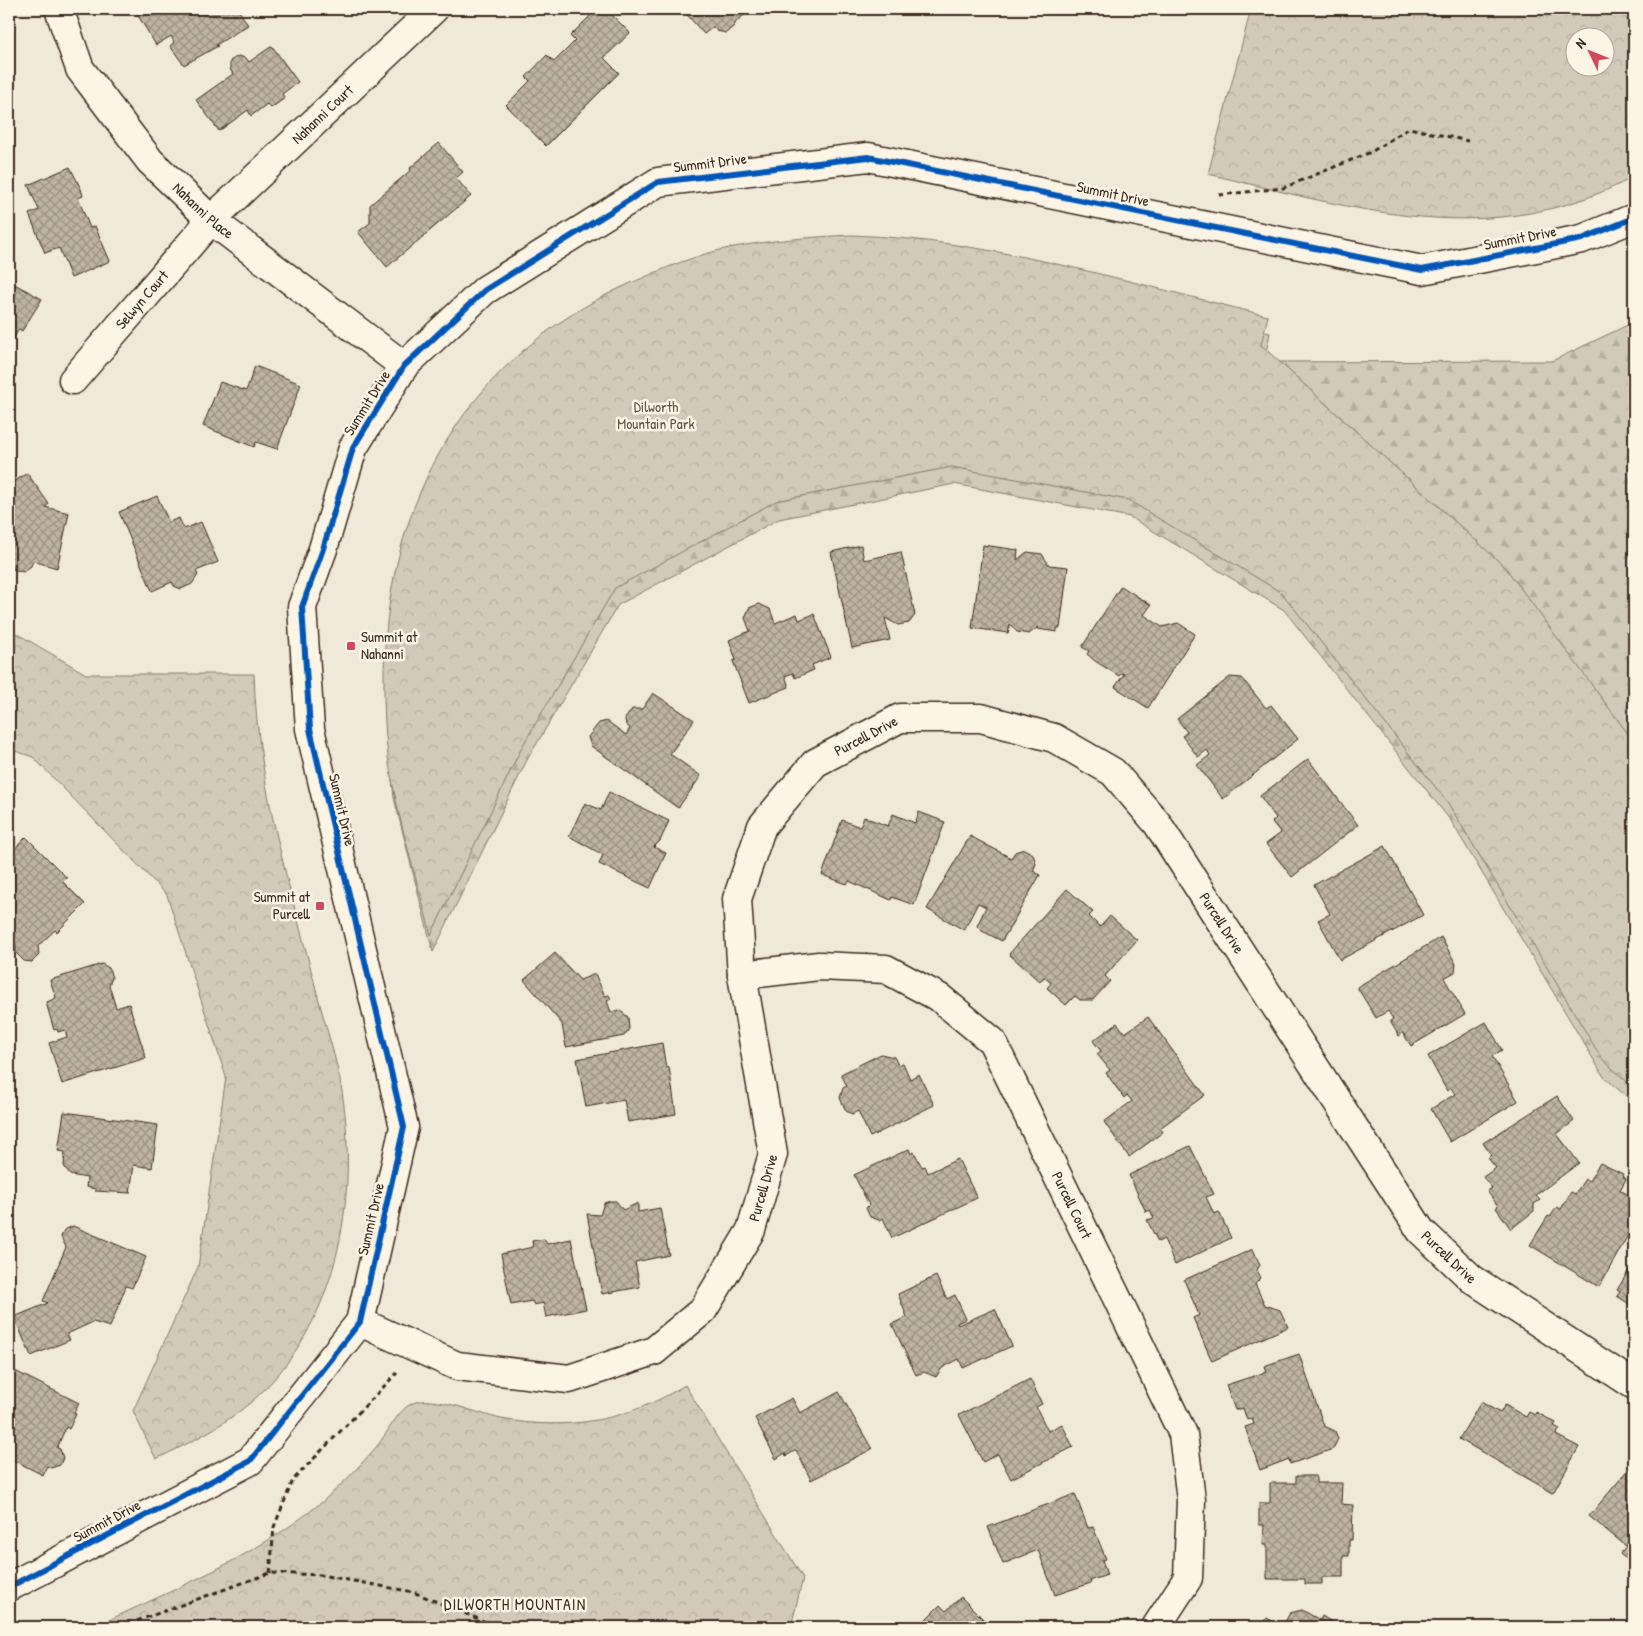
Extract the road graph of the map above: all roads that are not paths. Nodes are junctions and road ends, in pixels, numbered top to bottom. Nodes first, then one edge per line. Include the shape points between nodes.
1 (58, 9) edge
2 (434, 9) edge
3 (1634, 218) edge
4 (211, 220) junction
5 (404, 366) junction
6 (73, 380) dead end
7 (742, 975) junction
8 (360, 1322) junction
9 (1634, 1385) edge
10 (9, 1587) edge
11 (1156, 1627) edge

1 - 4 street, Nahanni Place via 80,69 150,162
2 - 4 street, Nahanni Court
3 - 5 street, Summit Drive via 1582,239 1422,270 868,157 849,159 658,182 485,290
4 - 5 street, Nahanni Place
4 - 6 street, Selwyn Court
5 - 8 street, Summit Drive via 353,448 302,607 310,729 404,1128
7 - 8 street, Purcell Drive via 773,1154 750,1230 703,1310 654,1351 569,1379 458,1366
7 - 9 street, Purcell Drive via 736,900 762,826 815,763 900,718 981,718 1054,738 1113,772 1157,823 1421,1231 1472,1279
7 - 11 street, Purcell Court via 820,966 886,970 940,998 992,1041 1183,1434 1190,1500 1188,1578
8 - 10 street, Summit Drive via 250,1462

